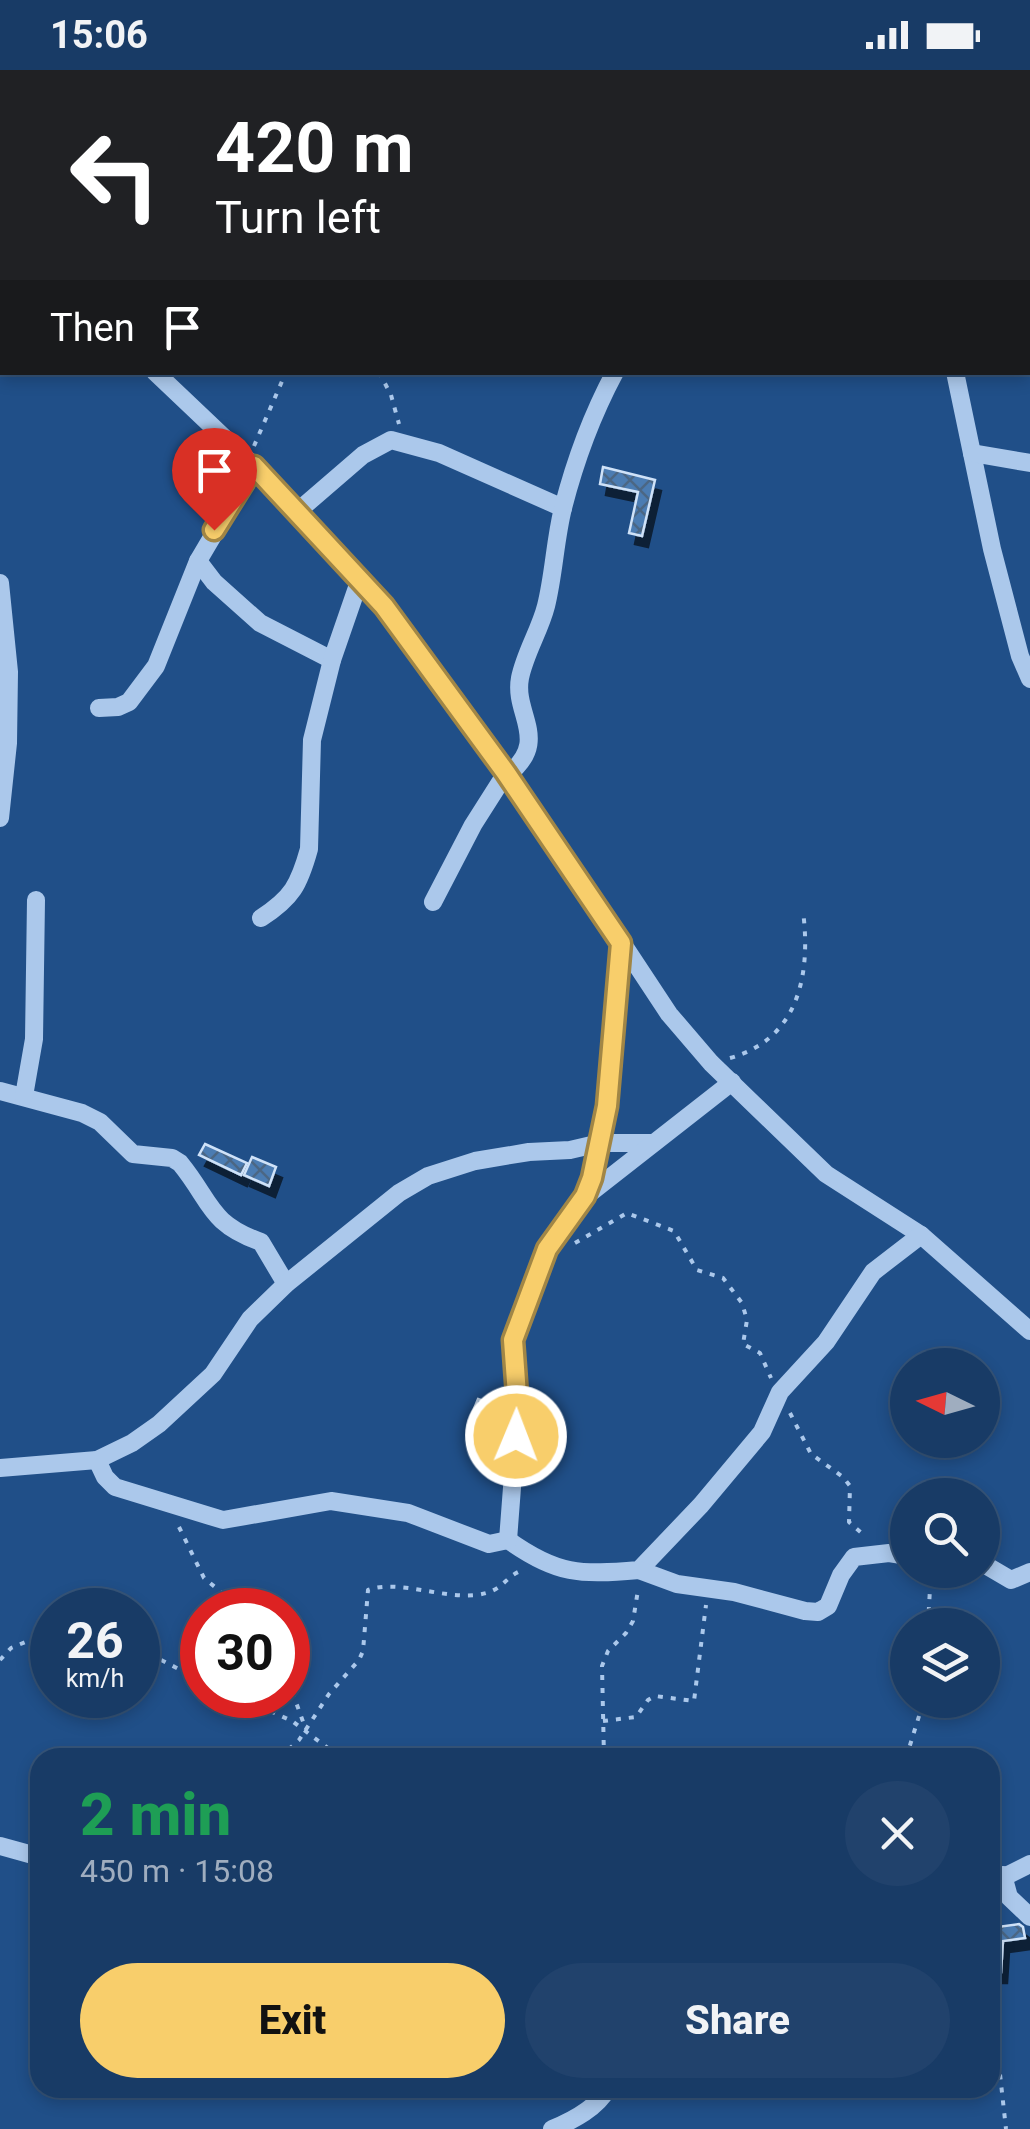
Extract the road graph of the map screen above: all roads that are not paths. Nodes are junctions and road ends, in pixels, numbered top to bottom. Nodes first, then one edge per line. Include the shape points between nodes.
1 (158, 375) edge
2 (613, 375) edge
3 (956, 375) edge
4 (972, 453) junction
5 (250, 462) junction
6 (1030, 464) edge
7 (563, 508) junction
8 (298, 511) junction
9 (198, 561) junction
10 (360, 579) junction
11 (0, 582) edge
12 (332, 660) junction
13 (1030, 679) edge
14 (99, 708) dead end
15 (506, 774) junction
16 (0, 818) edge
17 (36, 900) dead end
18 (433, 902) dead end
19 (261, 918) dead end
20 (621, 943) junction
21 (732, 1082) junction
22 (0, 1091) edge
23 (24, 1096) junction
24 (600, 1143) junction
25 (653, 1143) junction
26 (585, 1196) junction
27 (922, 1235) junction
28 (286, 1284) junction
29 (1030, 1331) edge
30 (97, 1460) junction
31 (0, 1468) edge
32 (508, 1540) junction
33 (890, 1555) edge
34 (639, 1570) junction
35 (1030, 1572) edge
36 (1000, 1577) edge
37 (0, 1846) edge
38 (30, 1854) edge
39 (1030, 1864) edge
40 (1000, 1877) edge
41 (1000, 1885) edge
42 (1030, 1917) edge
43 (598, 2098) edge
44 (552, 2129) edge

1 - 5 street
2 - 7 street via 591,419
3 - 4 street
4 - 6 street
4 - 13 street
5 - 8 street
5 - 9 street
7 - 8 street via 401,440 363,455
7 - 15 street via 546,608 520,678 528,744
8 - 10 street
9 - 12 street via 260,623
9 - 14 street via 140,690 118,707
10 - 12 street
10 - 15 street
11 - 16 street via 9,672
12 - 19 street via 312,740 304,866 291,896
15 - 18 street
15 - 20 street
17 - 23 street via 34,1039
20 - 21 street via 669,1014
20 - 24 street
21 - 25 street
21 - 27 street via 826,1174
22 - 23 street
23 - 28 street via 100,1122 134,1154 180,1163 218,1221 260,1242
24 - 25 street
24 - 26 street
24 - 28 street via 476,1161 428,1176
25 - 26 street
26 - 32 street via 547,1249 513,1340 518,1409
27 - 29 street
27 - 34 street via 873,1272 826,1342 780,1392 762,1432
28 - 30 street via 250,1319 213,1374 132,1444
30 - 31 street
30 - 32 street via 116,1486 223,1520 346,1502 432,1520 489,1544
32 - 34 street via 542,1564 596,1574
33 - 34 street via 854,1557 828,1606 818,1612
35 - 36 street via 1018,1580
37 - 38 street
39 - 40 street
41 - 42 street
43 - 44 street via 578,2118

